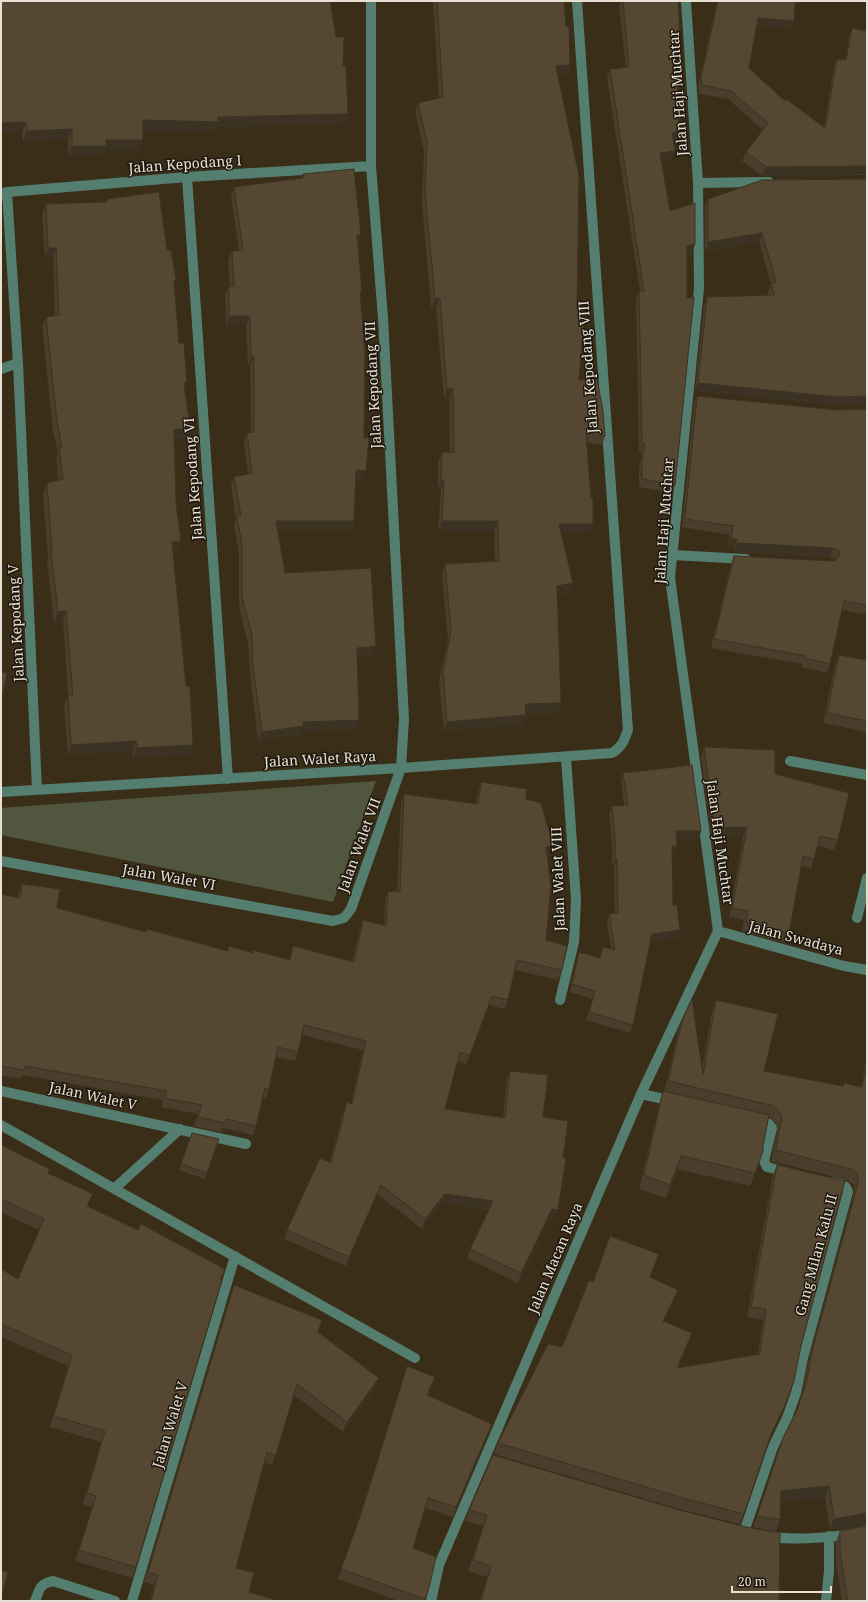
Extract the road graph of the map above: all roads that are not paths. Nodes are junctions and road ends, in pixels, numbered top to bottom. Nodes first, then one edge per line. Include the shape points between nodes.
1 (371, 1) edge
2 (577, 1) edge
3 (686, 1) edge
4 (371, 166) junction
5 (187, 177) junction
6 (782, 182) edge
7 (698, 183) junction
8 (4, 193) edge
9 (18, 363) junction
10 (1, 369) edge
11 (673, 555) junction
12 (759, 559) edge
13 (628, 730) joint
14 (566, 756) junction
15 (790, 761) dead end
16 (401, 768) junction
17 (867, 775) edge
18 (228, 779) junction
19 (37, 790) junction
20 (1, 792) edge
21 (1, 861) edge
22 (867, 878) edge
23 (857, 918) dead end
24 (333, 921) joint
25 (718, 931) junction
26 (867, 970) edge
27 (560, 1000) dead end
28 (1, 1091) edge
29 (641, 1094) junction
30 (686, 1104) edge
31 (746, 1118) edge
32 (1, 1125) edge
33 (180, 1129) junction
34 (246, 1144) dead end
35 (796, 1174) edge
36 (824, 1180) edge
37 (115, 1188) junction
38 (235, 1256) junction
39 (415, 1358) dead end
40 (867, 1530) edge
41 (829, 1536) junction
42 (35, 1601) edge
43 (114, 1601) edge
44 (132, 1601) edge
45 (431, 1601) edge
46 (826, 1601) edge

1 - 4 street, Jalan Kepodang VII
2 - 13 street, Jalan Kepodang VIII
3 - 7 street, Jalan Haji Muchtar
4 - 5 street, Jalan Kepodang I
4 - 16 street, Jalan Kepodang VII via 383,318 404,719
5 - 8 street, Jalan Kepodang I
5 - 18 street, Jalan Kepodang VI
6 - 7 street
7 - 11 street, Jalan Haji Muchtar via 699,288 692,397
8 - 9 street, Jalan Kepodang V
9 - 10 street
9 - 19 street, Jalan Kepodang V
11 - 12 street
11 - 25 street, Jalan Haji Muchtar via 670,578
13 - 14 street, Jalan Walet Raya via 624,743 612,753
14 - 16 street, Jalan Walet Raya
14 - 27 street, Jalan Walet VIII via 576,900 574,942
15 - 17 street
16 - 18 street, Jalan Walet Raya
16 - 24 street, Jalan Walet VII via 351,909 344,918
18 - 19 street, Jalan Walet Raya
19 - 20 street, Jalan Walet Raya
21 - 24 street, Jalan Walet VI
22 - 23 street
25 - 26 street, Jalan Swadaya
25 - 29 street, Jalan Macan Raya
28 - 33 street, Jalan Walet V
29 - 30 street
29 - 45 street, Jalan Macan Raya via 489,1460 439,1565
31 - 35 street via 768,1123 772,1128 765,1165
32 - 37 street
33 - 34 street, Jalan Walet V
33 - 37 street
36 - 41 street, Gang Milan Kalu II via 845,1186 848,1192 796,1393 773,1447 748,1533 775,1538
37 - 38 street
38 - 39 street
38 - 44 street, Jalan Walet V
40 - 41 street
41 - 46 street
42 - 43 street via 40,1587 53,1581

